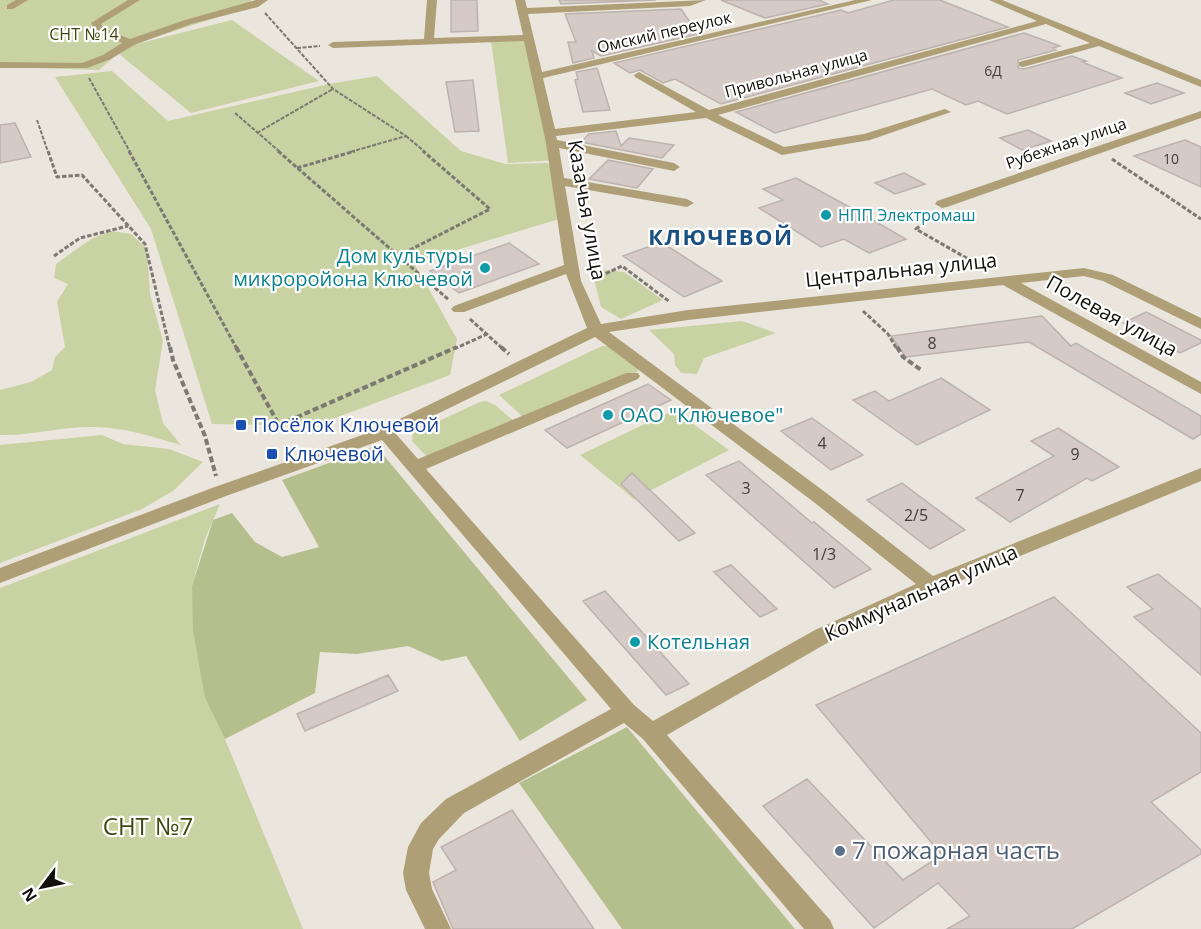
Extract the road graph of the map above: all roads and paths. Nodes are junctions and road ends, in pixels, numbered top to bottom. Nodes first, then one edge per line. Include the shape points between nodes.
1 (24, 0) edge
2 (135, 0) edge
3 (432, 0) edge
4 (701, 0) edge
5 (867, 0) edge
6 (994, 0) edge
7 (259, 3) edge
8 (521, 6) edge
9 (10, 7) dead end
10 (1047, 21) junction
11 (529, 38) junction
12 (429, 42) junction
13 (1100, 42) junction
14 (130, 43) junction
15 (333, 45) joint
16 (297, 48) junction
17 (1023, 64) dead end
18 (0, 65) edge
19 (83, 66) junction
20 (639, 75) dead end
21 (539, 76) junction
22 (1201, 84) edge
23 (333, 89) junction
24 (945, 112) dead end
25 (235, 113) dead end
26 (708, 114) junction
27 (1201, 114) edge
28 (37, 120) dead end
29 (257, 133) junction
30 (406, 136) junction
31 (551, 138) junction
32 (1097, 149) junction
33 (674, 167) dead end
34 (297, 168) junction
35 (559, 181) junction
36 (687, 203) dead end
37 (942, 204) dead end
38 (1201, 219) edge
39 (128, 226) junction
40 (916, 229) dead end
41 (54, 256) dead end
42 (398, 256) junction
43 (572, 267) junction
44 (594, 279) dead end
45 (1004, 280) junction
46 (848, 297) junction
47 (459, 309) junction
48 (688, 315) junction
49 (1200, 325) edge
50 (596, 330) junction
51 (487, 334) junction
52 (523, 366) junction
53 (921, 370) dead end
54 (632, 376) dead end
55 (1201, 389) edge
56 (385, 433) junction
57 (415, 467) junction
58 (1201, 474) edge
59 (219, 492) junction
60 (0, 576) edge
61 (931, 585) junction
62 (626, 711) junction
63 (651, 733) junction
64 (438, 929) edge
65 (821, 929) edge

1 - 9 street
2 - 14 street via 96,23 99,30
3 - 12 street
4 - 8 street
5 - 21 street, Омский переулок
6 - 10 street
7 - 14 street
7 - 16 path
8 - 11 street, Казачья улица
10 - 13 street
10 - 26 street, Привольная улица
11 - 12 street
11 - 21 street, Казачья улица
12 - 15 street
13 - 17 street
13 - 22 street
14 - 19 street
15 - 16 path
16 - 23 path
18 - 19 street
19 - 51 path via 279,425
20 - 26 street
21 - 31 street, Казачья улица
23 - 29 path
23 - 30 path
24 - 26 street via 866,137 782,151
25 - 29 path
26 - 31 street, Привольная улица
27 - 32 street, Рубежная улица
28 - 39 path via 57,177 82,175
29 - 34 path
30 - 34 path
30 - 42 path via 490,209
31 - 33 street
31 - 35 street, Казачья улица
32 - 37 street, Рубежная улица
32 - 38 path
34 - 42 path
35 - 36 street
35 - 43 street, Казачья улица
39 - 41 path via 80,238
39 - 59 path via 146,244 173,360 205,436
40 - 45 path
42 - 47 path
43 - 47 street
43 - 50 street, Казачья улица via 574,281
44 - 48 path via 621,266
45 - 46 street, Центральная улица
45 - 49 street, Центральная улица via 1084,272 1108,278
45 - 55 street, Полевая улица
46 - 48 street, Центральная улица
46 - 53 path via 888,334 903,357
47 - 51 path
48 - 50 street, Центральная улица
50 - 52 street, Центральная улица
50 - 61 street, Казачья улица
51 - 52 path
52 - 56 street, Центральная улица
54 - 57 street
56 - 57 street
56 - 59 street, Центральная улица
57 - 62 street
58 - 61 street, Коммунальная улица
59 - 60 street, Центральная улица
61 - 63 street, Коммунальная улица via 822,636
62 - 63 street
62 - 64 street via 455,806 430,831 421,847 416,873 419,890
63 - 65 street

